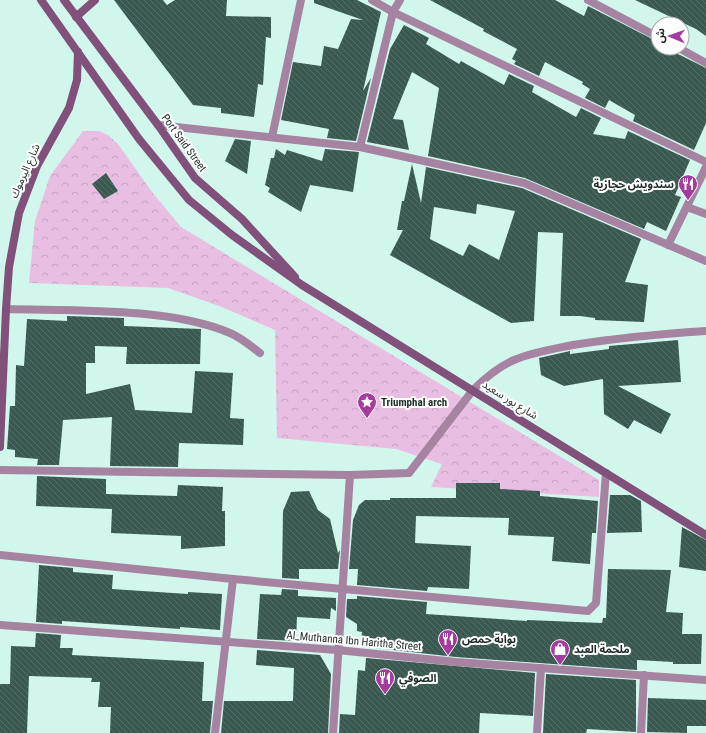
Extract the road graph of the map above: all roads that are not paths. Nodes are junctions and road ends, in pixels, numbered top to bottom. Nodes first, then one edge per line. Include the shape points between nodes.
1 (41, 0) edge
2 (64, 0) edge
3 (95, 0) edge
4 (301, 0) edge
5 (372, 0) edge
6 (400, 0) edge
7 (588, 0) edge
8 (393, 12) junction
9 (76, 17) junction
10 (650, 33) edge
11 (78, 52) junction
12 (690, 54) edge
13 (706, 62) edge
14 (158, 125) junction
15 (272, 137) junction
16 (360, 147) junction
17 (706, 162) edge
18 (706, 167) edge
19 (687, 207) junction
20 (706, 214) edge
21 (668, 245) junction
22 (706, 261) edge
23 (302, 285) junction
24 (3, 308) edge
25 (706, 331) edge
26 (260, 353) dead end
27 (473, 390) junction
28 (0, 447) edge
29 (0, 470) edge
30 (606, 473) junction
31 (350, 475) junction
32 (706, 535) edge
33 (0, 555) edge
34 (233, 579) junction
35 (342, 589) junction
36 (0, 625) edge
37 (226, 642) junction
38 (337, 650) junction
39 (541, 668) junction
40 (644, 675) junction
41 (706, 680) edge
42 (215, 733) edge
43 (333, 733) edge
44 (537, 733) edge
45 (640, 733) edge

1 - 11 main road
2 - 9 main road, Port Said Street
3 - 9 main road
4 - 15 street
5 - 8 street
6 - 8 street
7 - 10 street
8 - 16 street
8 - 17 street
9 - 14 main road, Port Said Street
11 - 23 main road via 139,139 189,200 232,235
11 - 24 main road, شارع اليرموك via 77,80 69,108 37,166 19,213
12 - 13 street
14 - 15 street
14 - 23 main road, Port Said Street via 195,178 242,219
15 - 16 street
16 - 21 street via 524,183
18 - 19 street
19 - 20 street
19 - 21 street
21 - 22 street
23 - 27 main road, شارع بور سعيد
24 - 26 street via 137,314 184,321 230,333
24 - 28 main road, شارع اليرموك
25 - 27 street via 626,338 529,354 498,368
27 - 30 main road, شارع بور سعيد
27 - 31 street via 409,473
29 - 31 street
30 - 32 main road, شارع بور سعيد
30 - 35 street via 596,603 591,609 584,611
31 - 35 street
33 - 34 street
34 - 35 street
34 - 37 street
35 - 38 street
36 - 37 street, Al_Muthanna Ibn Haritha Street
37 - 38 street, Al_Muthanna Ibn Haritha Street
37 - 42 street
38 - 39 street, Al_Muthanna Ibn Haritha Street
38 - 43 street
39 - 40 street, Al_Muthanna Ibn Haritha Street
39 - 44 street
40 - 41 street, Al_Muthanna Ibn Haritha Street
40 - 45 street

